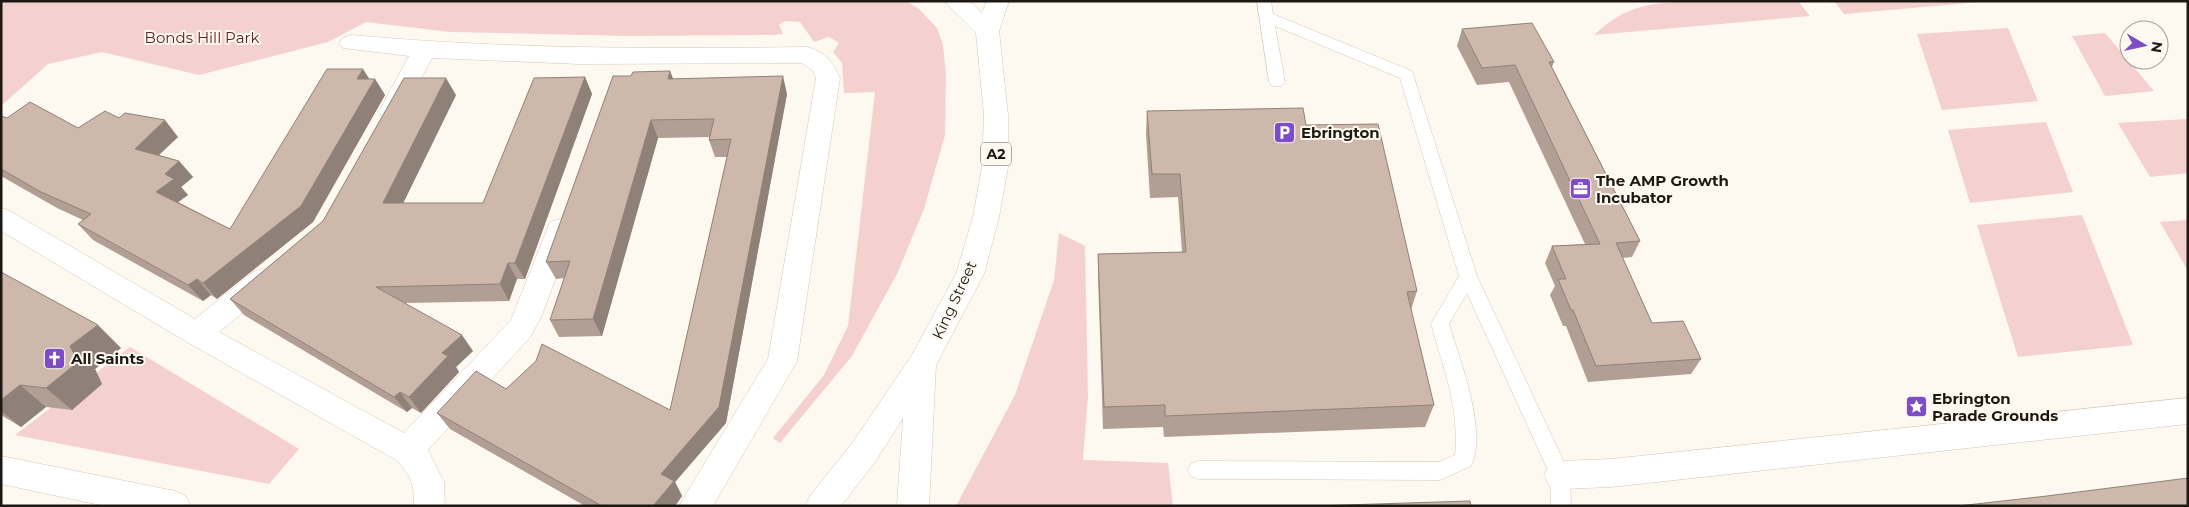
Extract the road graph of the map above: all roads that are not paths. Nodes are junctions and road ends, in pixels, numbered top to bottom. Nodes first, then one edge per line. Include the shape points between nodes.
1 (955, 1) edge
2 (998, 1) edge
3 (1264, 1) edge
4 (1268, 18) junction
5 (987, 31) junction
6 (351, 43) dead end
7 (424, 50) junction
8 (1277, 82) dead end
9 (377, 135) edge
10 (569, 203) edge
11 (1, 218) edge
12 (280, 266) edge
13 (1468, 276) junction
14 (197, 334) junction
15 (922, 364) junction
16 (2188, 411) edge
17 (407, 450) junction
18 (1, 470) edge
19 (1198, 470) dead end
20 (1560, 475) junction
21 (175, 506) edge
22 (429, 506) edge
23 (696, 506) edge
24 (821, 506) edge
25 (913, 506) edge
26 (1561, 506) edge

1 - 5 main road
2 - 5 main road, King Street / A2
3 - 4 lane
4 - 8 lane
4 - 13 lane via 1407,74
5 - 15 main road, King Street / A2 via 996,115 995,167 988,209 970,274
6 - 7 main road
7 - 9 main road
7 - 23 main road via 616,70 807,55 822,65 828,78 782,361
10 - 17 main road via 521,328
11 - 14 main road
12 - 14 main road
13 - 19 lane via 1440,324 1465,416 1468,443 1464,460 1440,471
13 - 20 lane
14 - 17 main road
15 - 24 main road, King Street / A2 via 864,452
15 - 25 main road
16 - 20 main road via 1611,474
17 - 22 main road via 418,460 426,475
18 - 21 main road
20 - 26 lane

